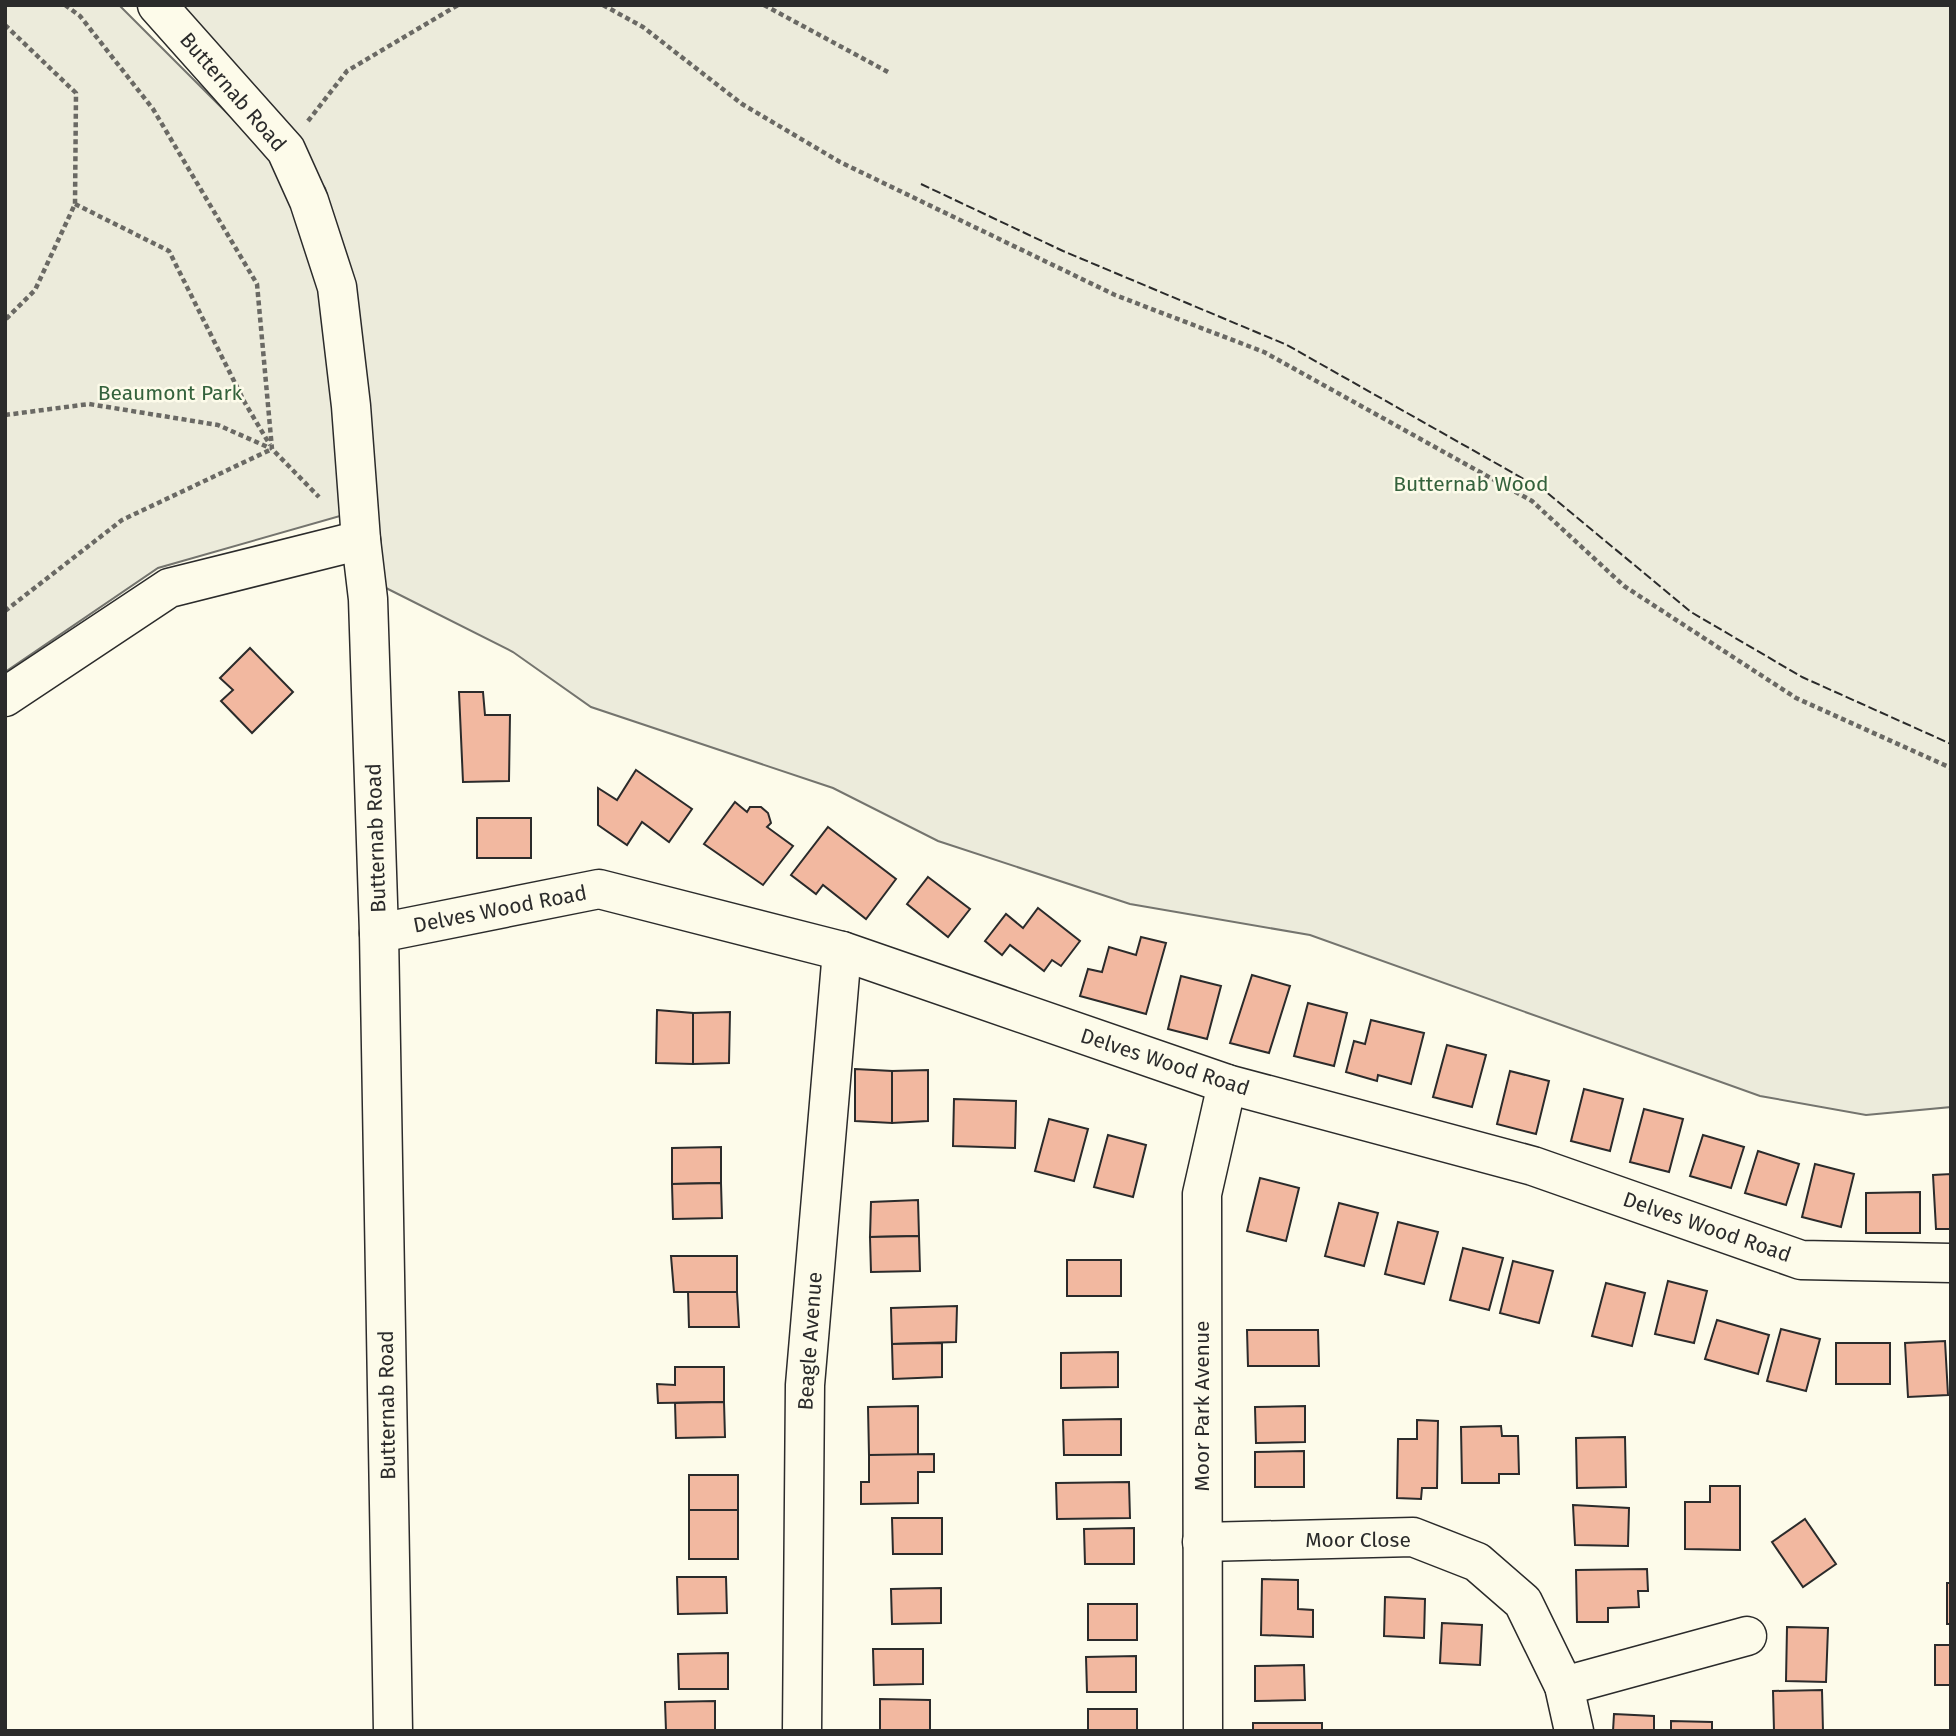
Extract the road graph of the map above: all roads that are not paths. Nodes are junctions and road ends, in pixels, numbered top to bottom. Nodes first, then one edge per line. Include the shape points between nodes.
1 (157, 5) edge
2 (361, 540) junction
3 (5, 697) edge
4 (380, 933) junction
5 (842, 951) junction
6 (1227, 1084) junction
7 (1951, 1263) edge
8 (1202, 1542) junction
9 (1747, 1636) dead end
10 (1564, 1686) junction
11 (393, 1731) edge
12 (802, 1731) edge
13 (1203, 1731) edge
14 (1574, 1731) edge

1 - 2 street, Butternab Road via 286,150 309,201 337,287
2 - 3 street via 169,588
2 - 4 street, Butternab Road via 368,599
4 - 5 street, Delves Wood Road via 599,889
4 - 11 street, Butternab Road
5 - 6 street, Delves Wood Road
5 - 12 street, Beagle Avenue via 805,1385
6 - 7 street, Delves Wood Road via 1533,1166 1801,1260
6 - 8 street, Moor Park Avenue via 1202,1195
8 - 10 street, Moor Close via 1413,1536 1477,1562 1523,1602
8 - 13 street, Moor Park Avenue
9 - 10 street
10 - 14 street, Moor Close

